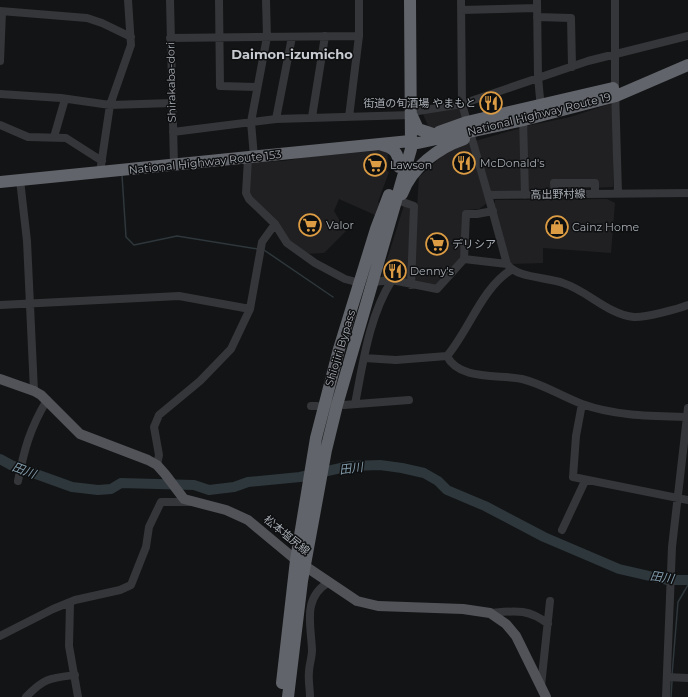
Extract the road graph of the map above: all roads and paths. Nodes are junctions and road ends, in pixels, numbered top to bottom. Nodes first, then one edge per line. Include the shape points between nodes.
1 (128, 0) edge
2 (170, 0) edge
3 (219, 0) edge
4 (266, 0) edge
5 (359, 0) edge
6 (410, 0) edge
7 (461, 0) edge
8 (615, 0) edge
9 (537, 4) edge
10 (461, 10) junction
11 (1, 12) edge
12 (538, 17) junction
13 (131, 36) junction
14 (292, 36) junction
15 (324, 36) junction
16 (359, 36) junction
17 (688, 36) edge
18 (219, 37) junction
19 (267, 37) junction
20 (170, 38) junction
21 (616, 54) junction
22 (0, 61) edge
23 (688, 64) edge
24 (572, 67) junction
25 (538, 77) junction
26 (256, 87) junction
27 (615, 92) junction
28 (0, 94) edge
29 (65, 99) junction
30 (172, 103) junction
31 (462, 104) junction
32 (110, 105) junction
33 (541, 110) junction
34 (413, 112) junction
35 (523, 115) junction
36 (312, 117) junction
37 (348, 117) junction
38 (276, 119) junction
39 (251, 122) junction
40 (0, 125) edge
41 (469, 130) junction
42 (173, 132) junction
43 (433, 134) junction
44 (54, 137) junction
45 (410, 141) junction
46 (379, 144) junction
47 (251, 157) junction
48 (174, 165) junction
49 (101, 167) junction
50 (399, 167) junction
51 (20, 180) junction
52 (0, 182) edge
53 (618, 193) junction
54 (688, 193) edge
55 (488, 195) junction
56 (525, 195) junction
57 (400, 201) junction
58 (493, 211) junction
59 (275, 224) junction
60 (464, 259) junction
61 (509, 267) junction
62 (375, 277) junction
63 (392, 280) junction
64 (360, 283) junction
65 (411, 285) junction
66 (30, 304) junction
67 (688, 305) edge
68 (0, 306) edge
69 (250, 309) junction
70 (447, 356) junction
71 (364, 358) junction
72 (0, 379) edge
73 (34, 391) junction
74 (47, 400) junction
75 (409, 400) dead end
76 (355, 404) junction
77 (582, 404) junction
78 (344, 405) dead end
79 (688, 408) edge
80 (687, 417) edge
81 (157, 465) junction
82 (18, 479) dead end
83 (585, 480) junction
84 (677, 499) junction
85 (688, 500) edge
86 (190, 502) junction
87 (562, 530) dead end
88 (300, 562) junction
89 (329, 582) junction
90 (550, 601) dead end
91 (70, 603) junction
92 (490, 613) junction
93 (548, 624) junction
94 (0, 636) edge
95 (75, 675) junction
96 (670, 677) junction
97 (688, 678) edge
98 (541, 686) junction
99 (26, 697) edge
100 (78, 697) edge
101 (281, 697) edge
102 (288, 697) edge
103 (310, 697) edge
104 (546, 697) edge
105 (666, 697) edge

1 - 13 street
2 - 20 street, Shirakaba-dori
3 - 18 street
4 - 19 street
5 - 16 street
6 - 34 highway
7 - 10 street
8 - 21 street
9 - 10 street
9 - 12 street
10 - 31 street
11 - 13 street via 87,18
11 - 22 street
12 - 24 street via 571,18
12 - 25 street
13 - 32 street via 131,45
14 - 15 street
14 - 19 street
14 - 38 street
15 - 16 street
15 - 36 street
16 - 37 street
17 - 21 street
18 - 19 street
18 - 20 street
18 - 26 street via 220,86
19 - 26 street
20 - 30 street, Shirakaba-dori
21 - 24 street
21 - 27 street
23 - 27 highway, National Highway Route 19
24 - 25 street
25 - 31 street
25 - 33 street
26 - 39 street
27 - 33 highway, National Highway Route 19
27 - 53 street
28 - 29 street
29 - 32 street
29 - 44 street
30 - 32 street
30 - 42 street, Shirakaba-dori
31 - 34 street
31 - 41 street
32 - 49 street
33 - 35 highway, National Highway Route 19
34 - 37 street
34 - 43 highway via 418,129
34 - 45 highway
35 - 41 highway, National Highway Route 19
35 - 56 street
36 - 37 street
36 - 38 street
38 - 39 street
39 - 42 street
39 - 47 street
40 - 44 street via 28,137
41 - 43 highway, National Highway Route 19
41 - 45 highway, National Highway Route 19 via 418,143
41 - 55 street
41 - 57 highway via 432,155 410,179
42 - 48 street, Shirakaba-dori
43 - 45 highway, National Highway Route 19
44 - 49 street via 66,138
45 - 46 highway, National Highway Route 153
45 - 50 highway, Shiojiri Bypass
45 - 62 highway, Shiojiri Bypass via 411,149
46 - 47 highway, National Highway Route 153
46 - 50 highway via 388,146 398,153
47 - 48 highway, National Highway Route 153
47 - 59 street via 246,193
48 - 49 highway, National Highway Route 153
49 - 51 highway, National Highway Route 153
50 - 64 highway, Shiojiri Bypass via 376,229
51 - 52 highway, National Highway Route 153
51 - 66 street via 27,241
53 - 54 street, 高出野村線
53 - 56 street, 高出野村線
55 - 56 street, 高出野村線
55 - 58 street
57 - 62 highway
57 - 65 street via 414,206
58 - 60 street via 466,214
58 - 61 street
59 - 64 street via 287,243 300,254 345,279
59 - 69 street via 262,242
60 - 61 street
60 - 65 street via 437,289
61 - 67 street via 518,274 553,279 567,284 621,315 636,317
61 - 70 street via 486,294 473,320
62 - 63 street
62 - 88 highway, Shiojiri Bypass via 337,405
63 - 65 street
63 - 71 street via 382,296
64 - 88 highway, Shiojiri Bypass via 331,377 313,452 306,491
66 - 68 street
66 - 69 street via 179,296
66 - 73 street
69 - 81 street via 238,336 225,356 159,415 154,427 159,455
70 - 71 street via 396,360
70 - 77 street via 454,366 462,370 482,376 522,379
71 - 76 street
72 - 73 main road, 松本塩尻線
73 - 74 main road, 松本塩尻線
74 - 81 main road, 松本塩尻線 via 80,434
74 - 82 street via 34,422
75 - 76 street
76 - 78 street
77 - 80 street via 615,413
77 - 83 street via 576,436 574,477
79 - 80 street
80 - 84 street
81 - 86 main road, 松本塩尻線 via 180,495
83 - 84 street
83 - 87 street
84 - 85 street
84 - 96 street via 670,588
86 - 88 main road, 松本塩尻線 via 241,516
86 - 91 street via 161,502 149,527 146,547 131,585
88 - 89 main road, 松本塩尻線
88 - 101 highway, Shiojiri Bypass
88 - 102 highway, Shiojiri Bypass
89 - 92 main road, 松本塩尻線 via 357,601 378,606 463,609
89 - 103 street via 319,588 313,597 309,617 312,650 309,672
90 - 93 street
91 - 94 street
91 - 95 street via 69,646
92 - 93 street via 518,610 536,615
92 - 98 main road, 松本塩尻線 via 506,624 516,636
93 - 98 street
95 - 99 street via 53,677 38,685
95 - 100 street
96 - 97 street
96 - 105 street
98 - 104 main road, 松本塩尻線

